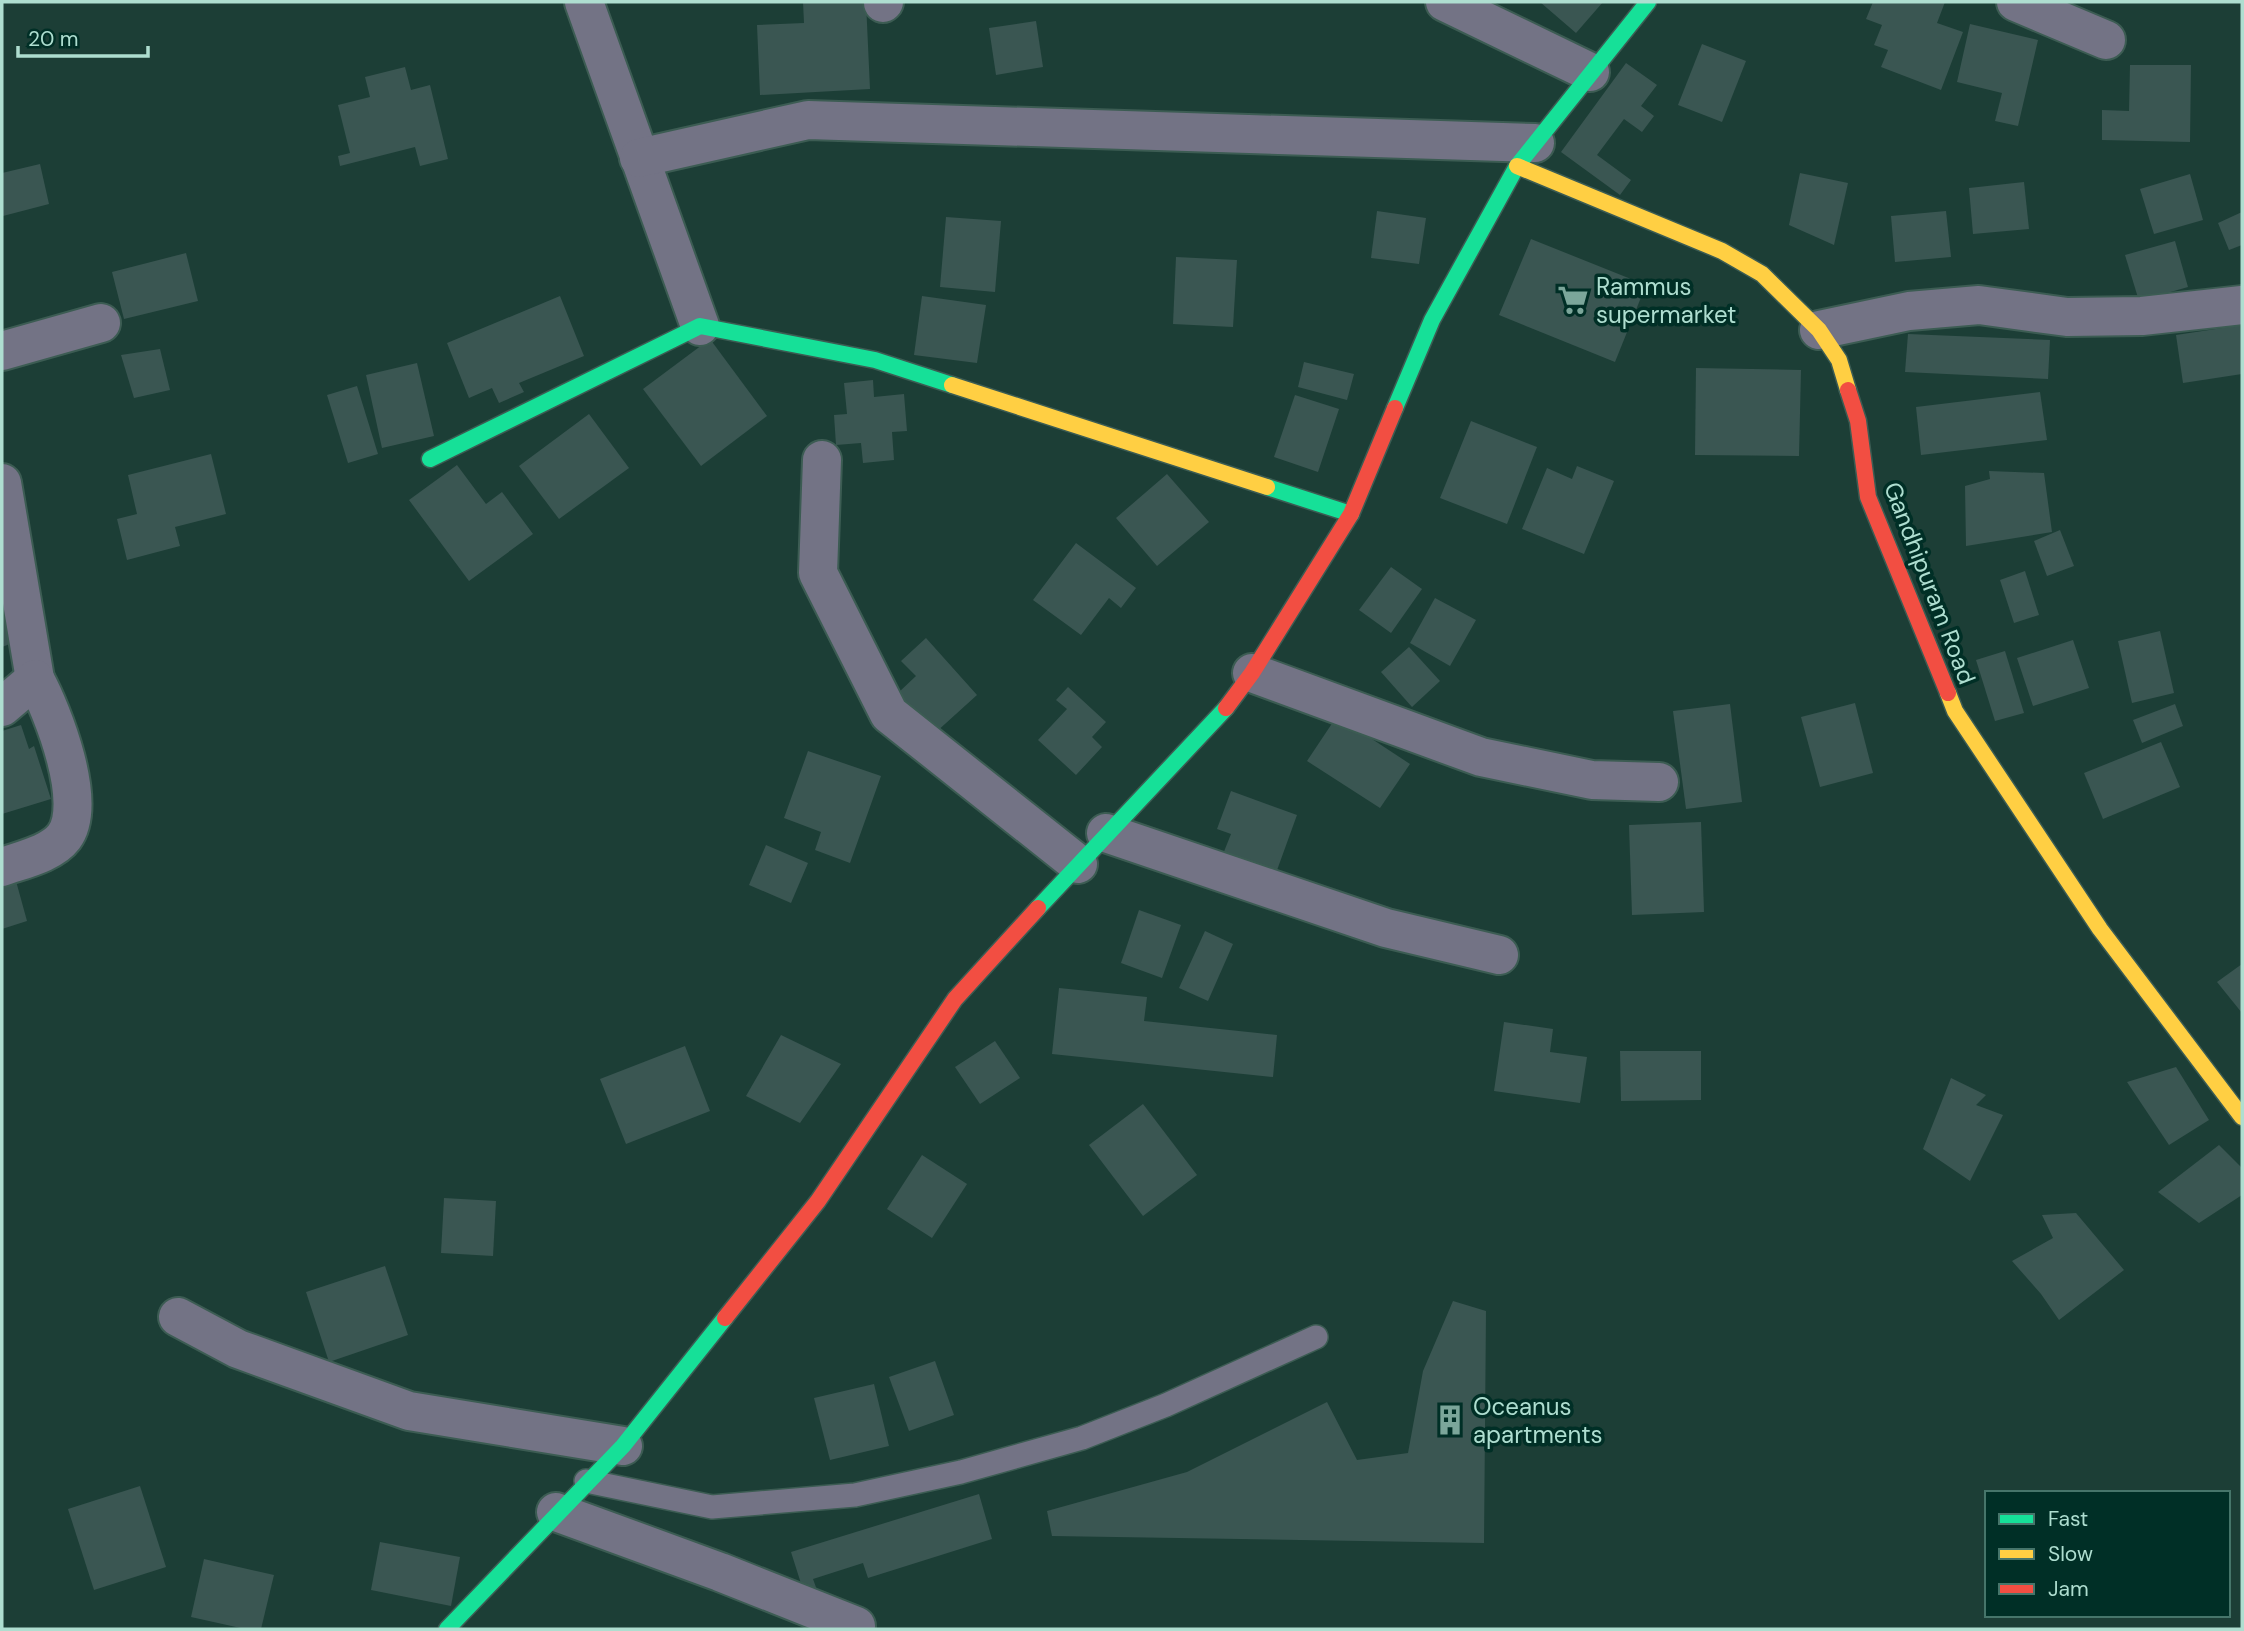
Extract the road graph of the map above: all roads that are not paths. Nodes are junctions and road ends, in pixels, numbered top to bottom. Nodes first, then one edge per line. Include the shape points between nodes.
1 (584, 2) edge
2 (1445, 2) edge
3 (1648, 2) edge
4 (2016, 2) edge
5 (2106, 40) dead end
6 (1590, 72) junction
7 (1526, 154) junction
8 (639, 158) junction
9 (2242, 305) edge
10 (101, 323) dead end
11 (699, 326) junction
12 (1819, 330) junction
13 (2, 351) edge
14 (430, 459) dead end
15 (822, 460) dead end
16 (2, 482) edge
17 (1351, 514) junction
18 (1252, 673) junction
19 (35, 679) junction
20 (2, 707) edge
21 (1659, 782) dead end
22 (1106, 833) junction
23 (1078, 864) junction
24 (2, 867) edge
25 (1499, 955) dead end
26 (2236, 1096) edge
27 (178, 1317) dead end
28 (1316, 1337) dead end
29 (623, 1446) junction
30 (586, 1481) junction
31 (556, 1513) junction
32 (856, 1626) dead end
33 (447, 1629) edge

1 - 8 street
2 - 6 street
3 - 6 street
4 - 5 street
6 - 7 street
7 - 8 street via 808,120
7 - 12 street, Gandhipuram Road via 1762,274
7 - 17 street via 1432,320
8 - 11 street
9 - 12 street via 2142,316 2067,317 1979,305 1909,311
10 - 13 street
11 - 14 street
11 - 17 street via 875,360
12 - 26 street, Gandhipuram Road via 1839,360 1858,421 1868,497 1955,711 2100,929
15 - 23 street via 818,573 889,714
16 - 19 street
17 - 18 street
18 - 21 street via 1481,757 1592,780
18 - 22 street via 1220,716
19 - 20 street
19 - 24 street via 53,719 74,799 73,821 63,839 50,849
22 - 23 street
22 - 25 street via 1386,928
23 - 29 street via 955,999 818,1201
27 - 29 street via 238,1349 409,1411
28 - 30 lane via 1082,1438 961,1472 855,1495 712,1507
29 - 30 street
30 - 31 street
31 - 32 street
31 - 33 street

